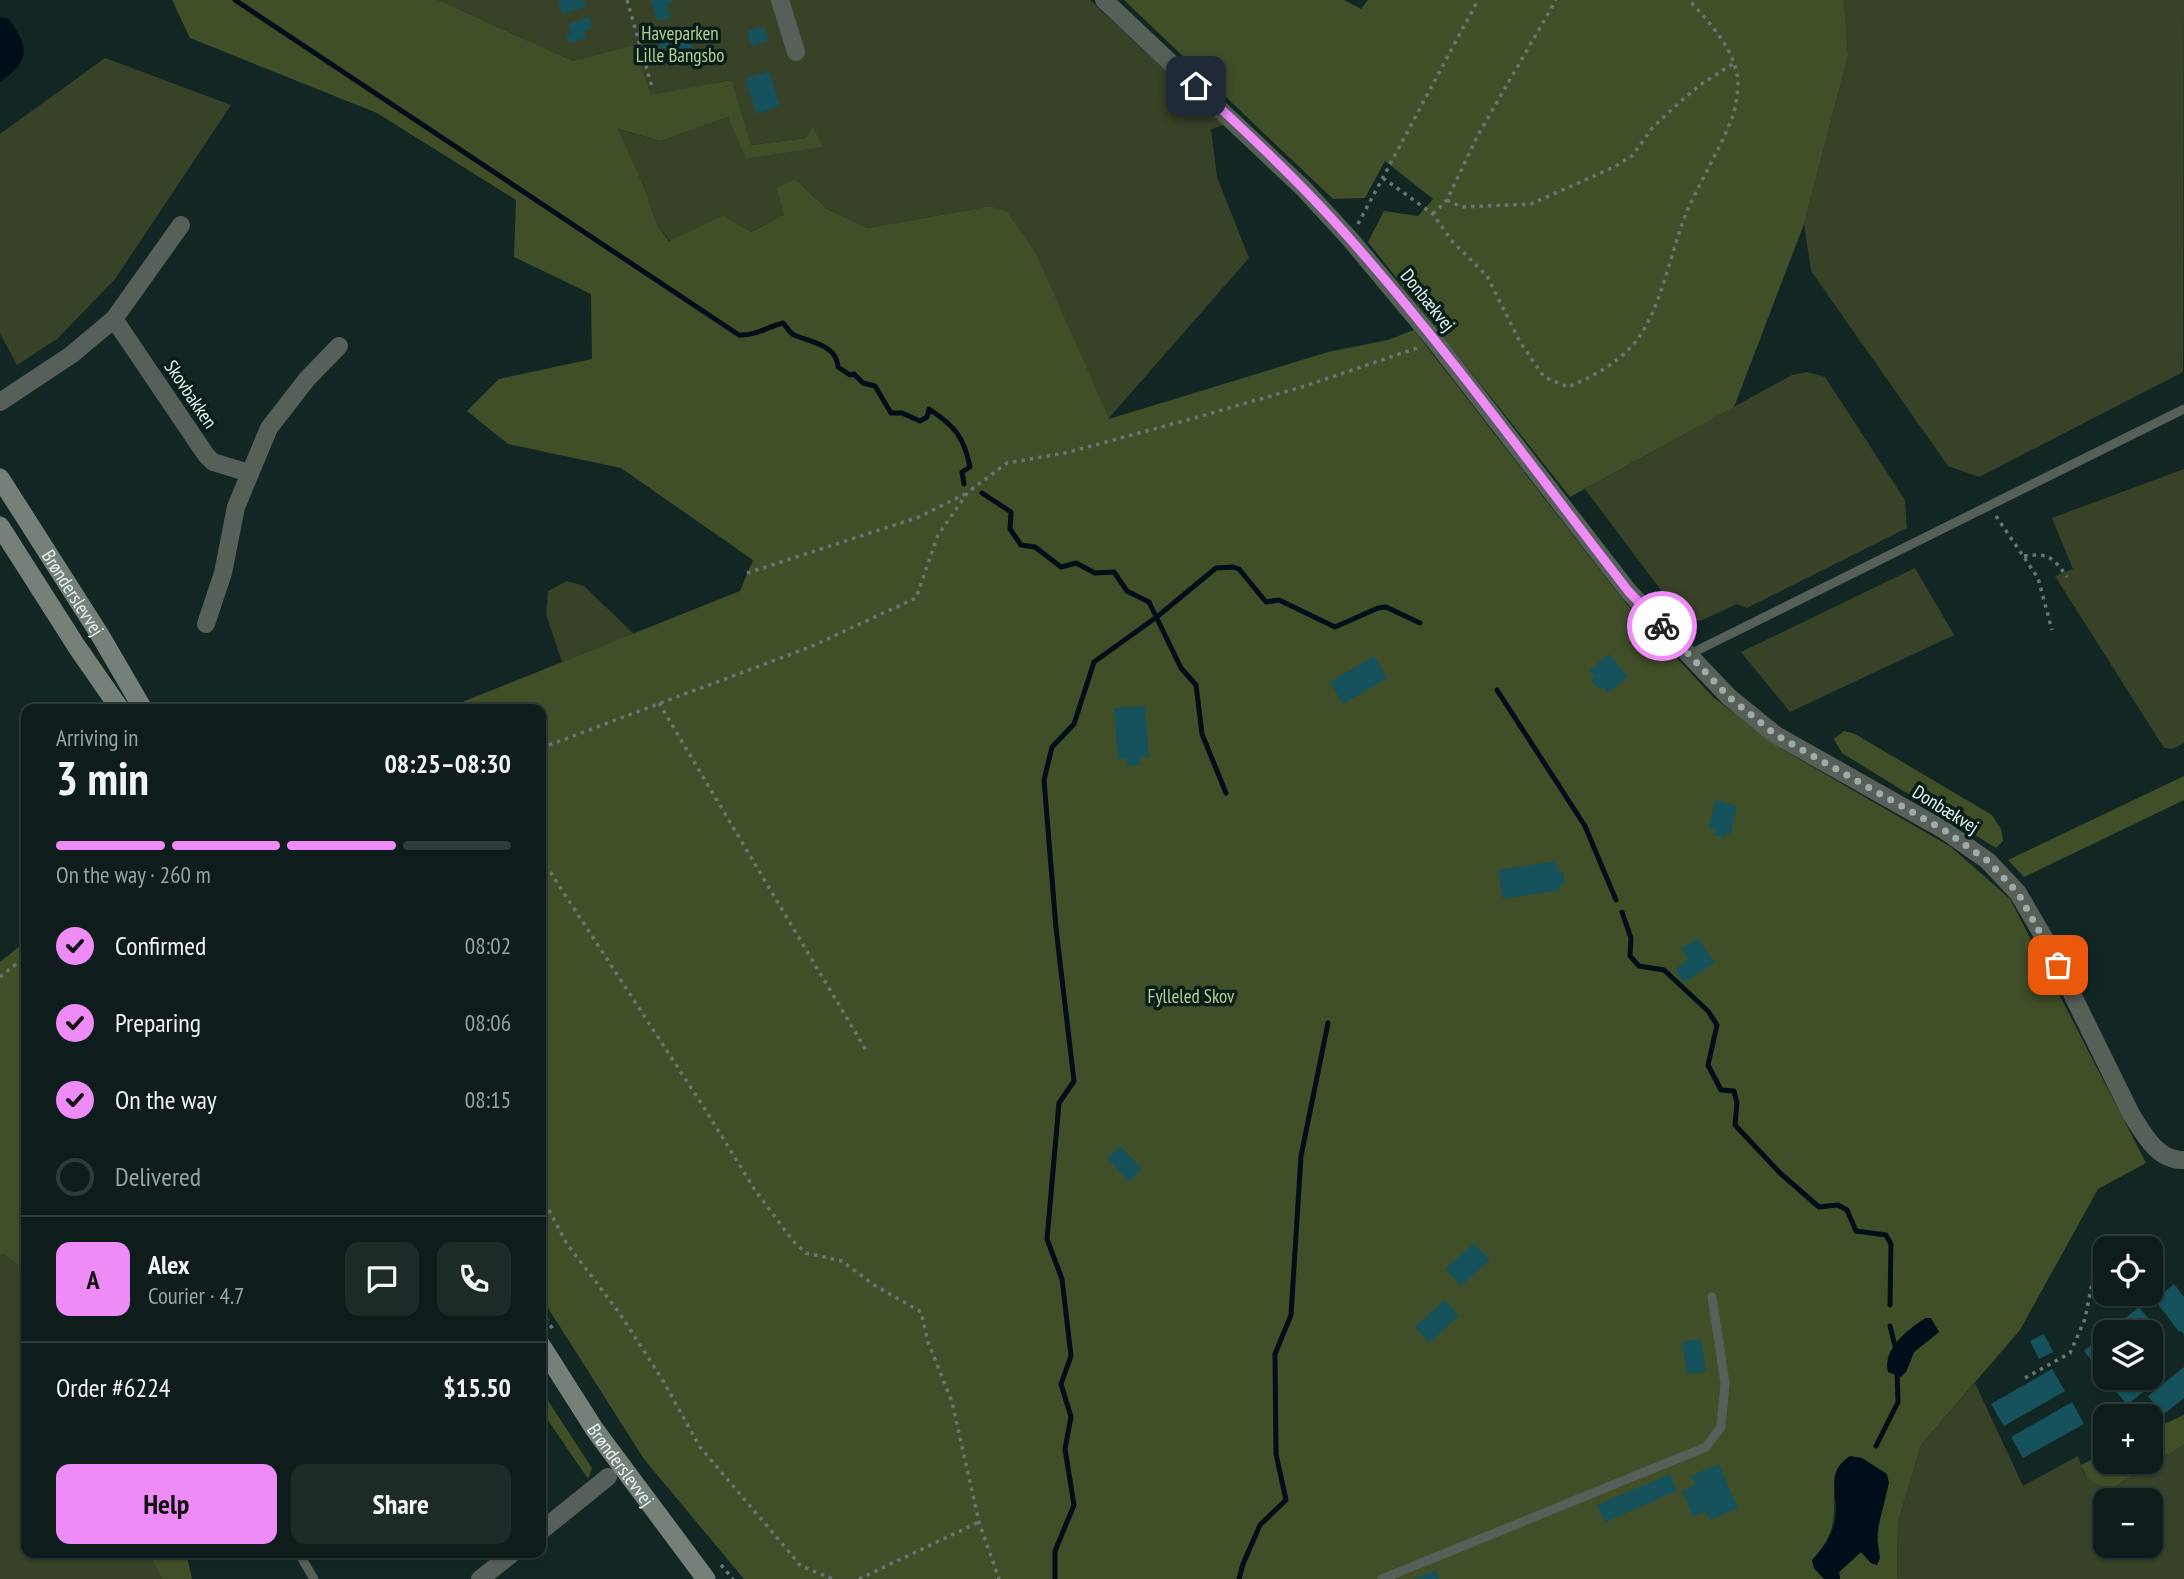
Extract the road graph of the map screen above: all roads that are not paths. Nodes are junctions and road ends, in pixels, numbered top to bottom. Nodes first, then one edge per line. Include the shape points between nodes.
1 (780, 0) edge
2 (1104, 0) edge
3 (796, 52) dead end
4 (181, 225) dead end
5 (114, 319) junction
6 (339, 346) dead end
7 (0, 402) edge
8 (2184, 409) edge
9 (249, 473) junction
10 (0, 478) edge
11 (0, 526) edge
12 (206, 624) dead end
13 (1688, 655) junction
14 (117, 704) edge
15 (140, 704) edge
16 (2184, 1160) edge
17 (1712, 1297) dead end
18 (546, 1353) edge
19 (608, 1478) dead end
20 (546, 1527) edge
21 (302, 1558) edge
22 (506, 1558) edge
23 (314, 1579) edge
24 (480, 1579) edge
25 (706, 1579) edge
26 (1382, 1579) edge

1 - 3 street
2 - 13 street, Donbækvej via 1303,188 1350,239 1629,592
4 - 5 street
5 - 7 street via 71,355
5 - 9 street, Skovbakken via 206,455
6 - 9 street via 270,428
8 - 13 lane
9 - 12 street
10 - 15 main road, Brønderslevvej
11 - 14 main road, Brønderslevvej
13 - 16 street, Donbækvej via 1776,735 1944,830 1988,861 2018,893 2046,941 2142,1131 2160,1152
17 - 26 lane via 1725,1383 1721,1427 1706,1447
18 - 25 main road, Brønderslevvej via 595,1430
19 - 20 street
21 - 23 lane
22 - 24 street

